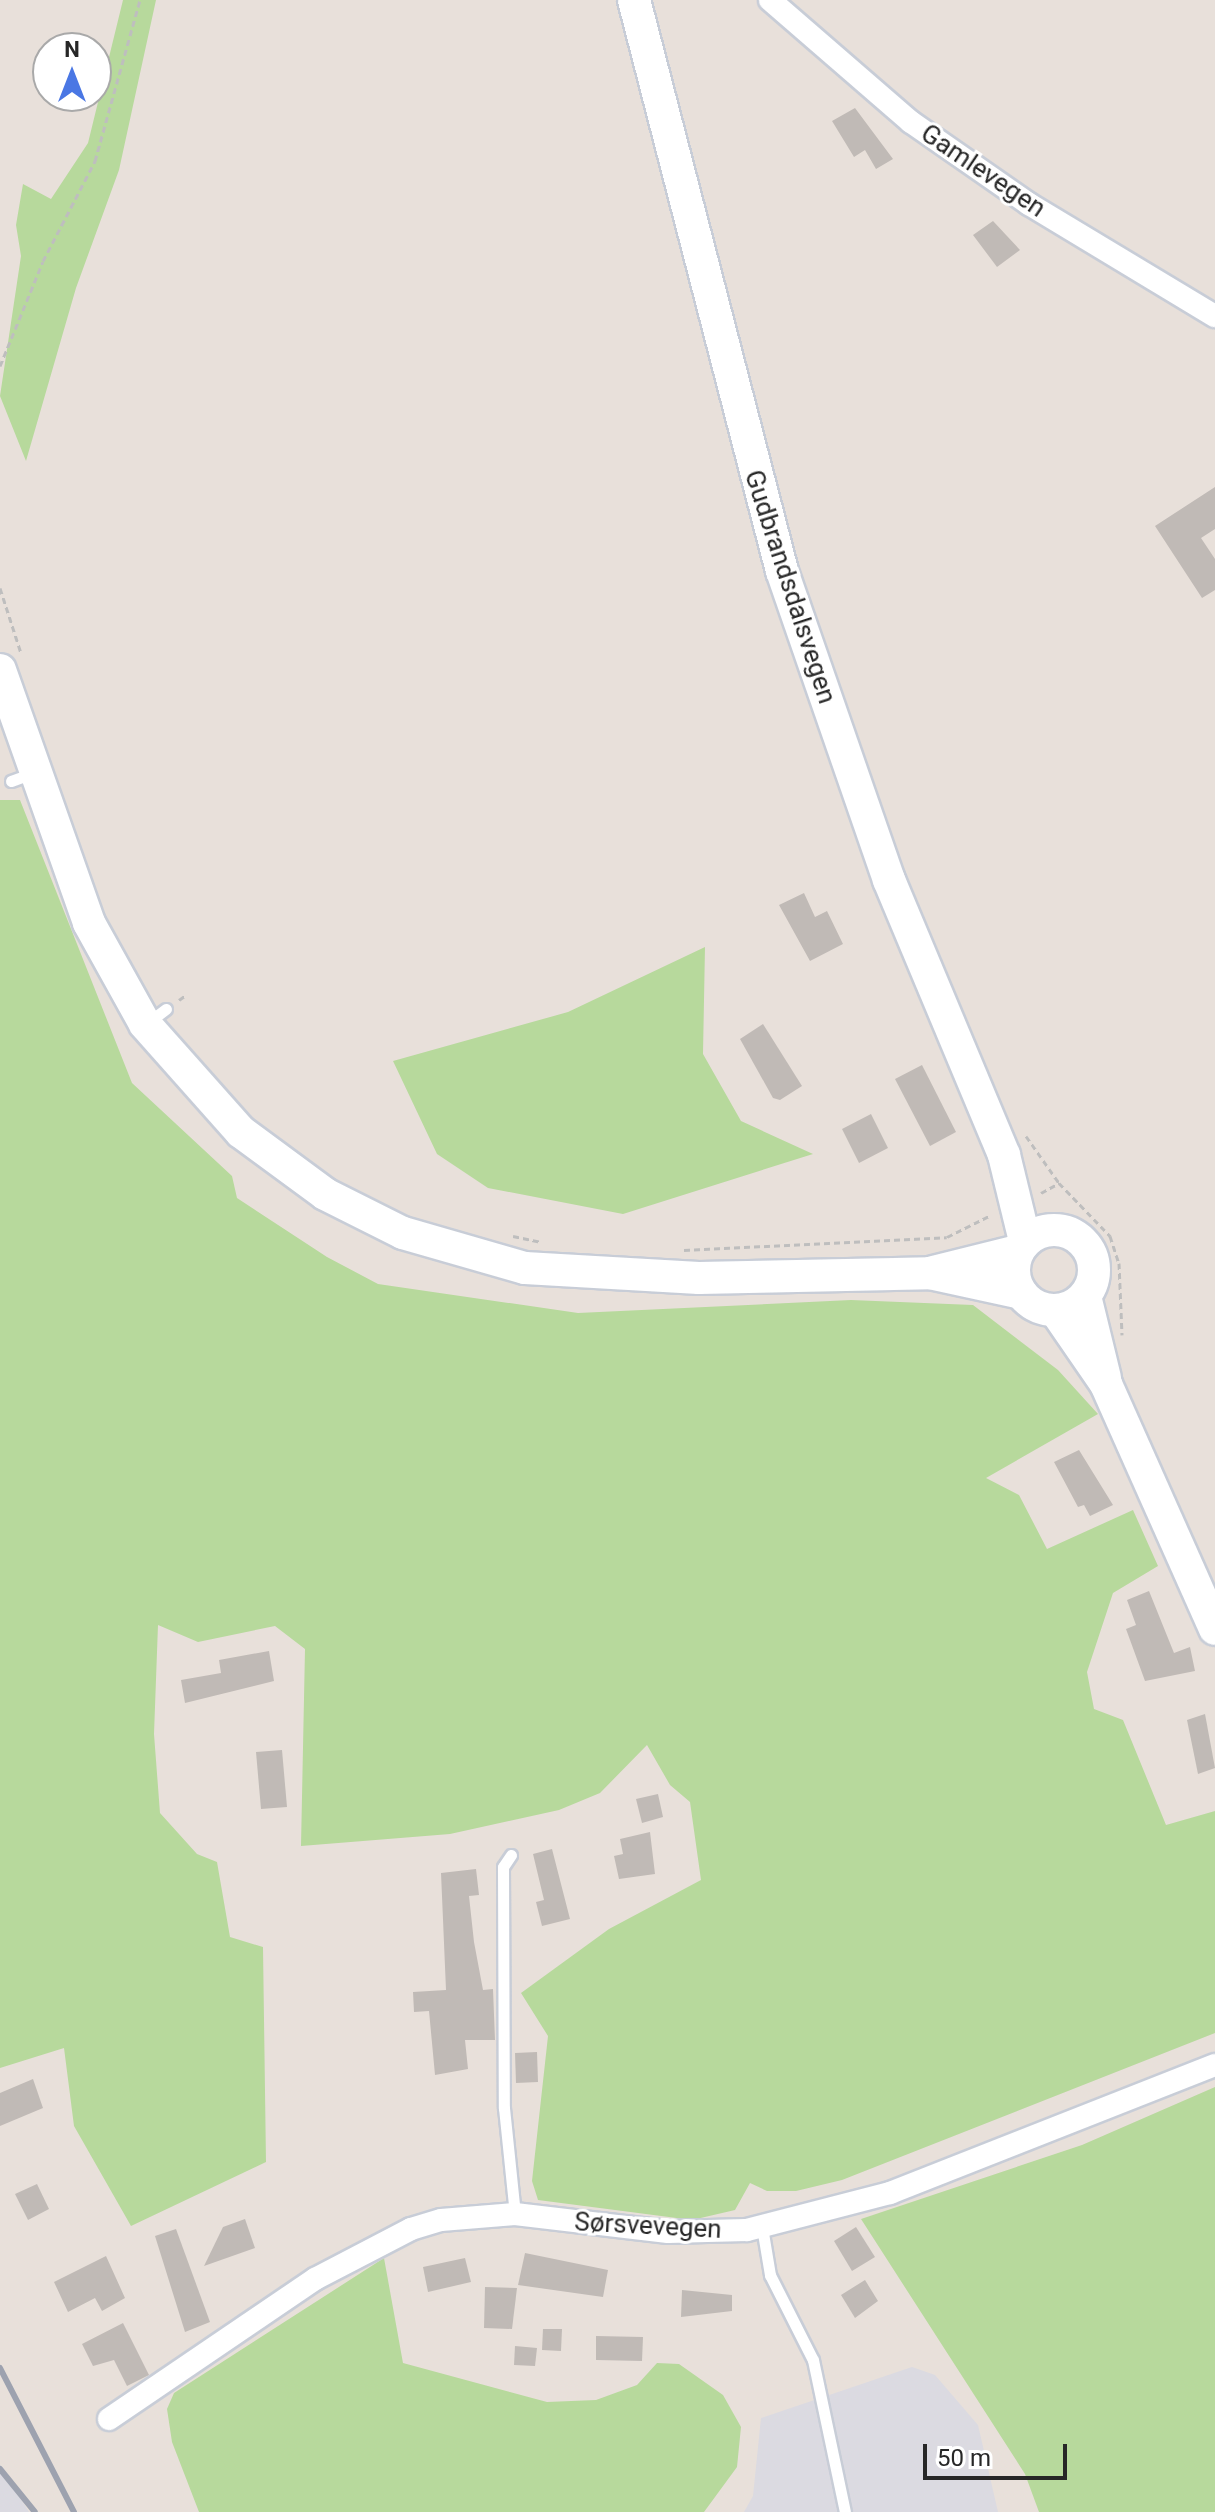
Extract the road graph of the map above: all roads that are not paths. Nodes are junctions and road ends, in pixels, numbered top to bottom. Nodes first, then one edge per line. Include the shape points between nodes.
1 (634, 0) edge
2 (770, 0) edge
3 (1215, 316) edge
4 (11, 663) edge
5 (1032, 1240) junction
6 (930, 1273) junction
7 (1021, 1293) junction
8 (1085, 1296) junction
9 (1055, 1310) junction
10 (1106, 1384) junction
11 (1215, 1629) edge
12 (511, 1855) dead end
13 (1215, 2065) edge
14 (515, 2214) junction
15 (762, 2227) junction
16 (109, 2419) dead end
17 (845, 2512) edge

1 - 5 main road, Gudbrandsdalsvegen via 782,571 889,880 1004,1155
2 - 3 street, Gamlevegen via 911,122 1029,204
4 - 6 main road via 22,777 89,923 207,1100 282,1165 361,1213 446,1248 525,1268 611,1277
5 - 6 main road
5 - 7 main road via 1013,1271
5 - 8 main road via 1072,1233 1092,1256 1093,1281
6 - 7 main road
7 - 9 main road via 1036,1306
8 - 9 main road
8 - 10 main road
9 - 10 main road
10 - 11 main road
12 - 14 lane via 503,1867 504,2108
13 - 15 street, Sørsvevegen via 890,2193
14 - 15 street, Sørsvevegen via 668,2232
14 - 16 street, Sørsvevegen via 441,2220 382,2241 315,2279
15 - 17 lane via 770,2275 813,2360

